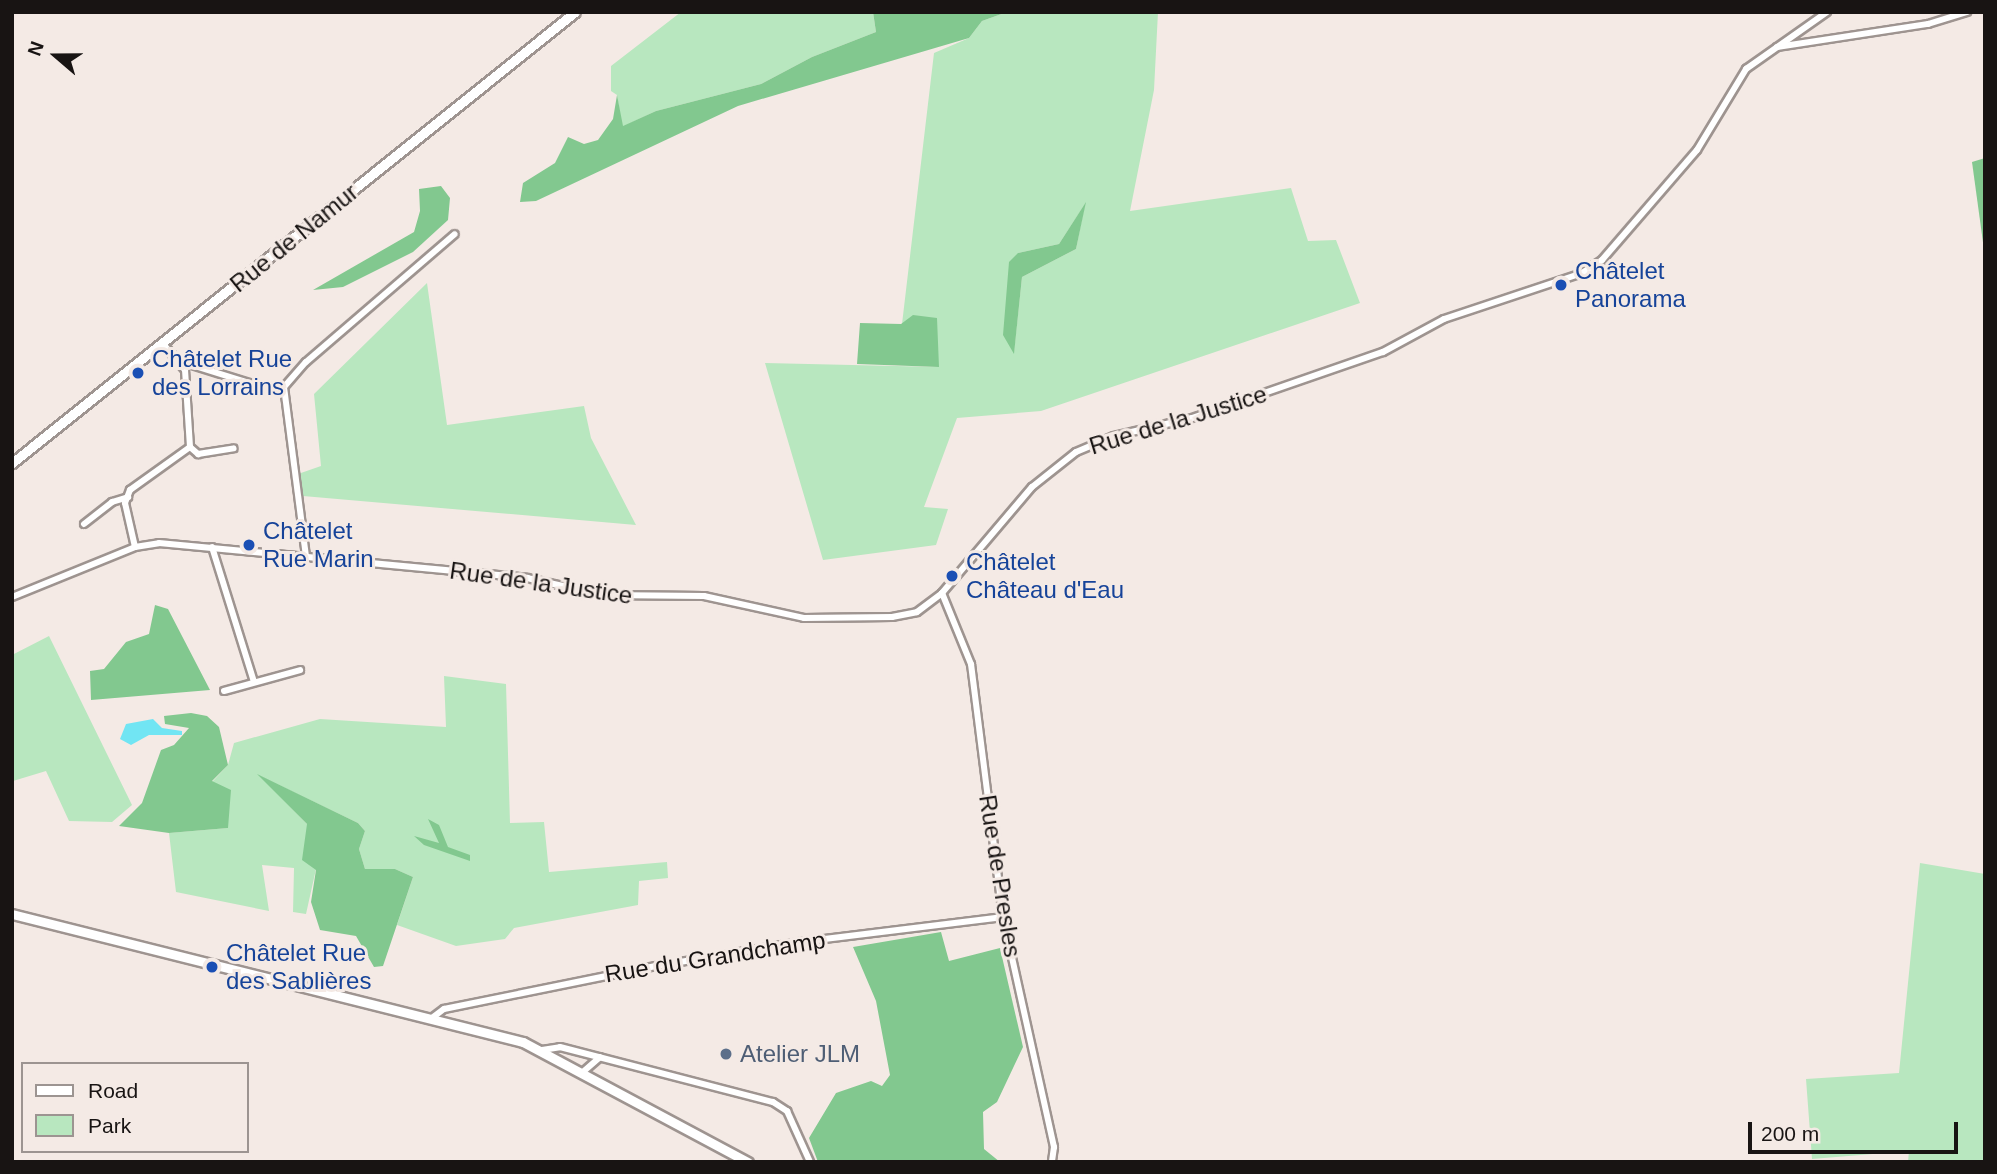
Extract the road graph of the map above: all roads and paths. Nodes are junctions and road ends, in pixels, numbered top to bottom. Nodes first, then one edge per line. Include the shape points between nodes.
1 (575, 12) edge
2 (1826, 12) edge
3 (1967, 12) edge
4 (1774, 48) junction
5 (455, 234) dead end
6 (162, 343) junction
7 (182, 362) junction
8 (284, 387) junction
9 (190, 447) junction
10 (234, 448) dead end
11 (12, 463) edge
12 (128, 497) junction
13 (84, 524) dead end
14 (135, 547) junction
15 (212, 547) junction
16 (306, 556) junction
17 (942, 593) junction
18 (12, 597) edge
19 (300, 670) dead end
20 (254, 682) junction
21 (223, 691) dead end
22 (12, 914) edge
23 (1003, 917) junction
24 (432, 1018) junction
25 (542, 1051) junction
26 (581, 1052) junction
27 (600, 1057) junction
28 (573, 1065) junction
29 (584, 1071) junction
30 (748, 1162) edge
31 (810, 1162) edge
32 (1052, 1162) edge

1 - 6 main road, Rue de Namur
2 - 4 street, Rue de la Justice
3 - 4 street via 1928,24
4 - 17 street, Rue de la Justice via 1746,69 1697,150 1602,260 1582,273 1444,319 1383,352 1192,418 1114,436 1076,452 1032,487
5 - 8 street via 306,362
6 - 7 street
6 - 11 main road, Rue de Namur
7 - 8 street via 259,386
7 - 9 street
8 - 16 street
9 - 10 street via 198,454
9 - 12 street via 130,490
12 - 13 street via 112,502
12 - 14 street
14 - 15 street, Rue de la Justice via 159,543
14 - 18 street, Rue de la Justice
15 - 16 street, Rue de la Justice
15 - 20 street
16 - 17 street, Rue de la Justice via 527,578 603,595 704,596 804,618 892,617 917,612
17 - 23 street, Rue de Presles via 971,664
19 - 20 street
20 - 21 street
22 - 24 main road
23 - 24 street, Rue du Grandchamp via 800,942 643,968 444,1009
23 - 32 street, Rue de Presles via 1054,1147
24 - 25 main road
25 - 26 street via 560,1047
25 - 28 main road
26 - 27 street
26 - 28 street
27 - 29 street
27 - 31 street via 774,1102 787,1111
28 - 29 main road
29 - 30 main road

